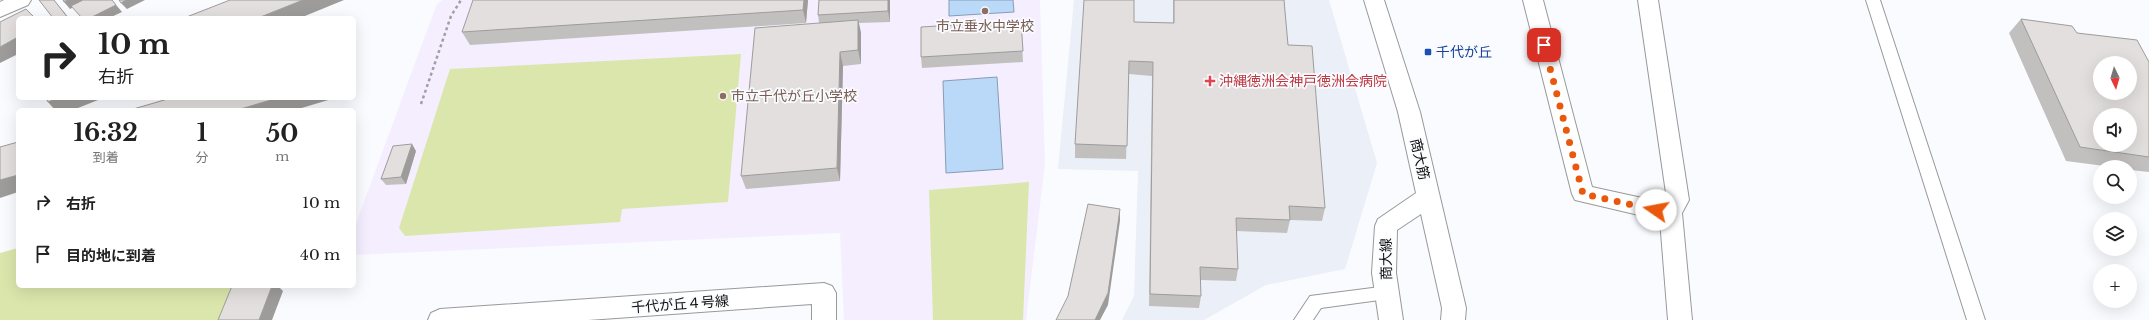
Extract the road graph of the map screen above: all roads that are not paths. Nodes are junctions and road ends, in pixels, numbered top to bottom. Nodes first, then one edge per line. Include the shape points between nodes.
1 (21, 0) edge
2 (1374, 0) edge
3 (1533, 0) edge
4 (1648, 0) edge
5 (1873, 0) edge
6 (0, 10) edge
7 (1429, 196) junction
8 (1671, 213) junction
9 (1388, 293) junction
10 (649, 313) edge
11 (440, 320) edge
12 (824, 320) edge
13 (1303, 320) edge
14 (1391, 320) edge
15 (1453, 320) edge
16 (1680, 320) edge
17 (1976, 320) edge

1 - 6 street
2 - 7 street, 商大筋 via 1409,112
3 - 8 street via 1583,194
4 - 8 street via 1678,200
5 - 17 lane
7 - 9 street, 商大線 via 1386,226 1384,273
7 - 15 street, 商大筋 via 1454,308
8 - 16 street
9 - 13 lane via 1316,301
9 - 14 street, 商大線
10 - 11 street, 千代が丘４号線
10 - 12 street, 千代が丘４号線 via 824,293

